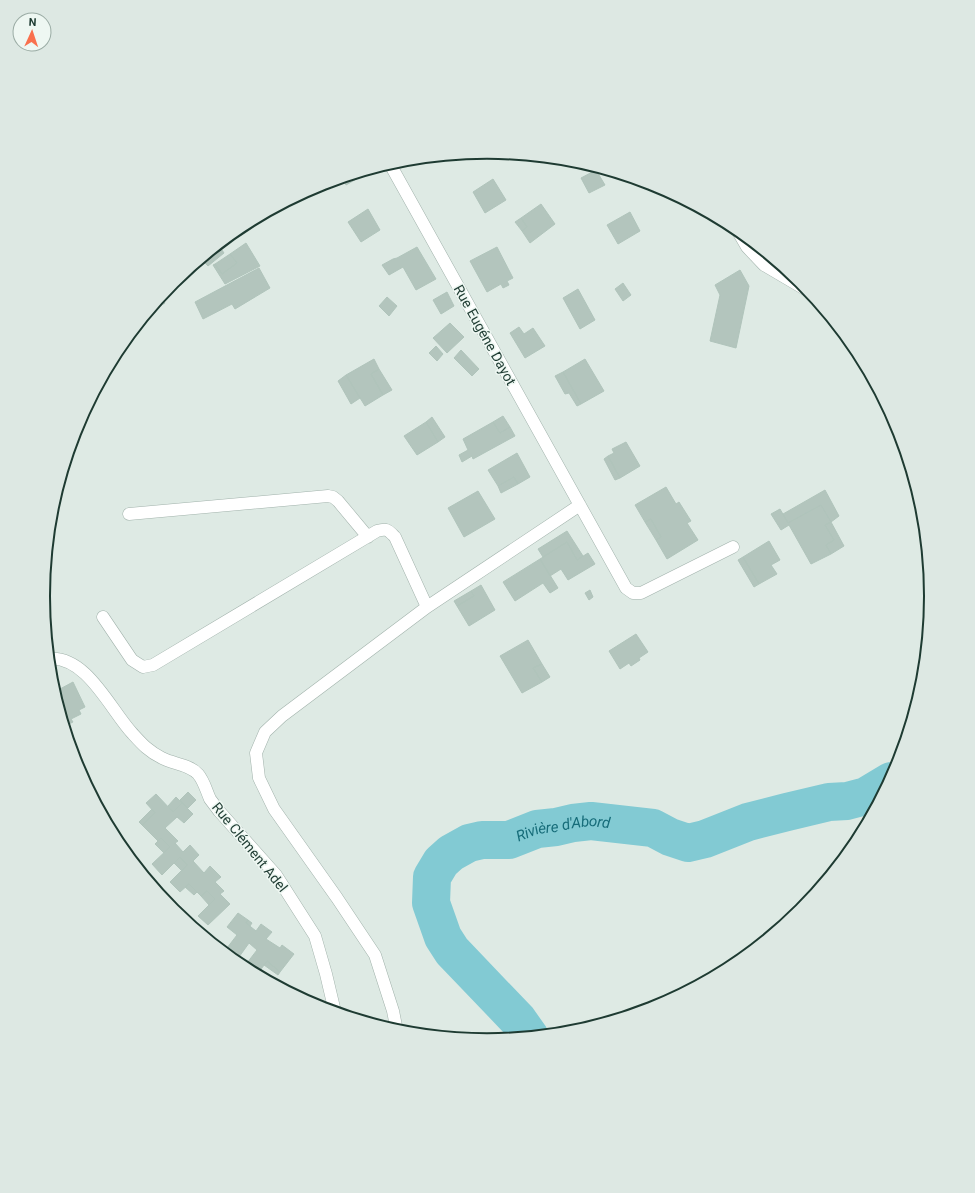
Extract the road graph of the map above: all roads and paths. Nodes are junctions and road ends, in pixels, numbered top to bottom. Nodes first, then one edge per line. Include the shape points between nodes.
1 (393, 169) edge
2 (744, 242) edge
3 (790, 281) edge
4 (580, 506) junction
5 (129, 514) dead end
6 (368, 537) junction
7 (733, 547) dead end
8 (427, 606) junction
9 (103, 617) dead end
10 (55, 658) edge
11 (334, 1006) edge
12 (396, 1024) edge

1 - 4 street, Rue Eugéne Dayot
2 - 3 street via 764,266
4 - 7 street, Rue Eugéne Dayot via 626,588 633,593 641,593
4 - 8 street
5 - 6 street via 328,496 338,501
6 - 8 street via 383,529 395,537
6 - 9 street via 153,665 143,667 132,660
8 - 12 street via 282,716 265,732 256,753 258,778 274,809 375,955
10 - 11 street, Rue Clément Adel via 70,662 82,670 147,750 197,773 218,811 276,875 315,936

